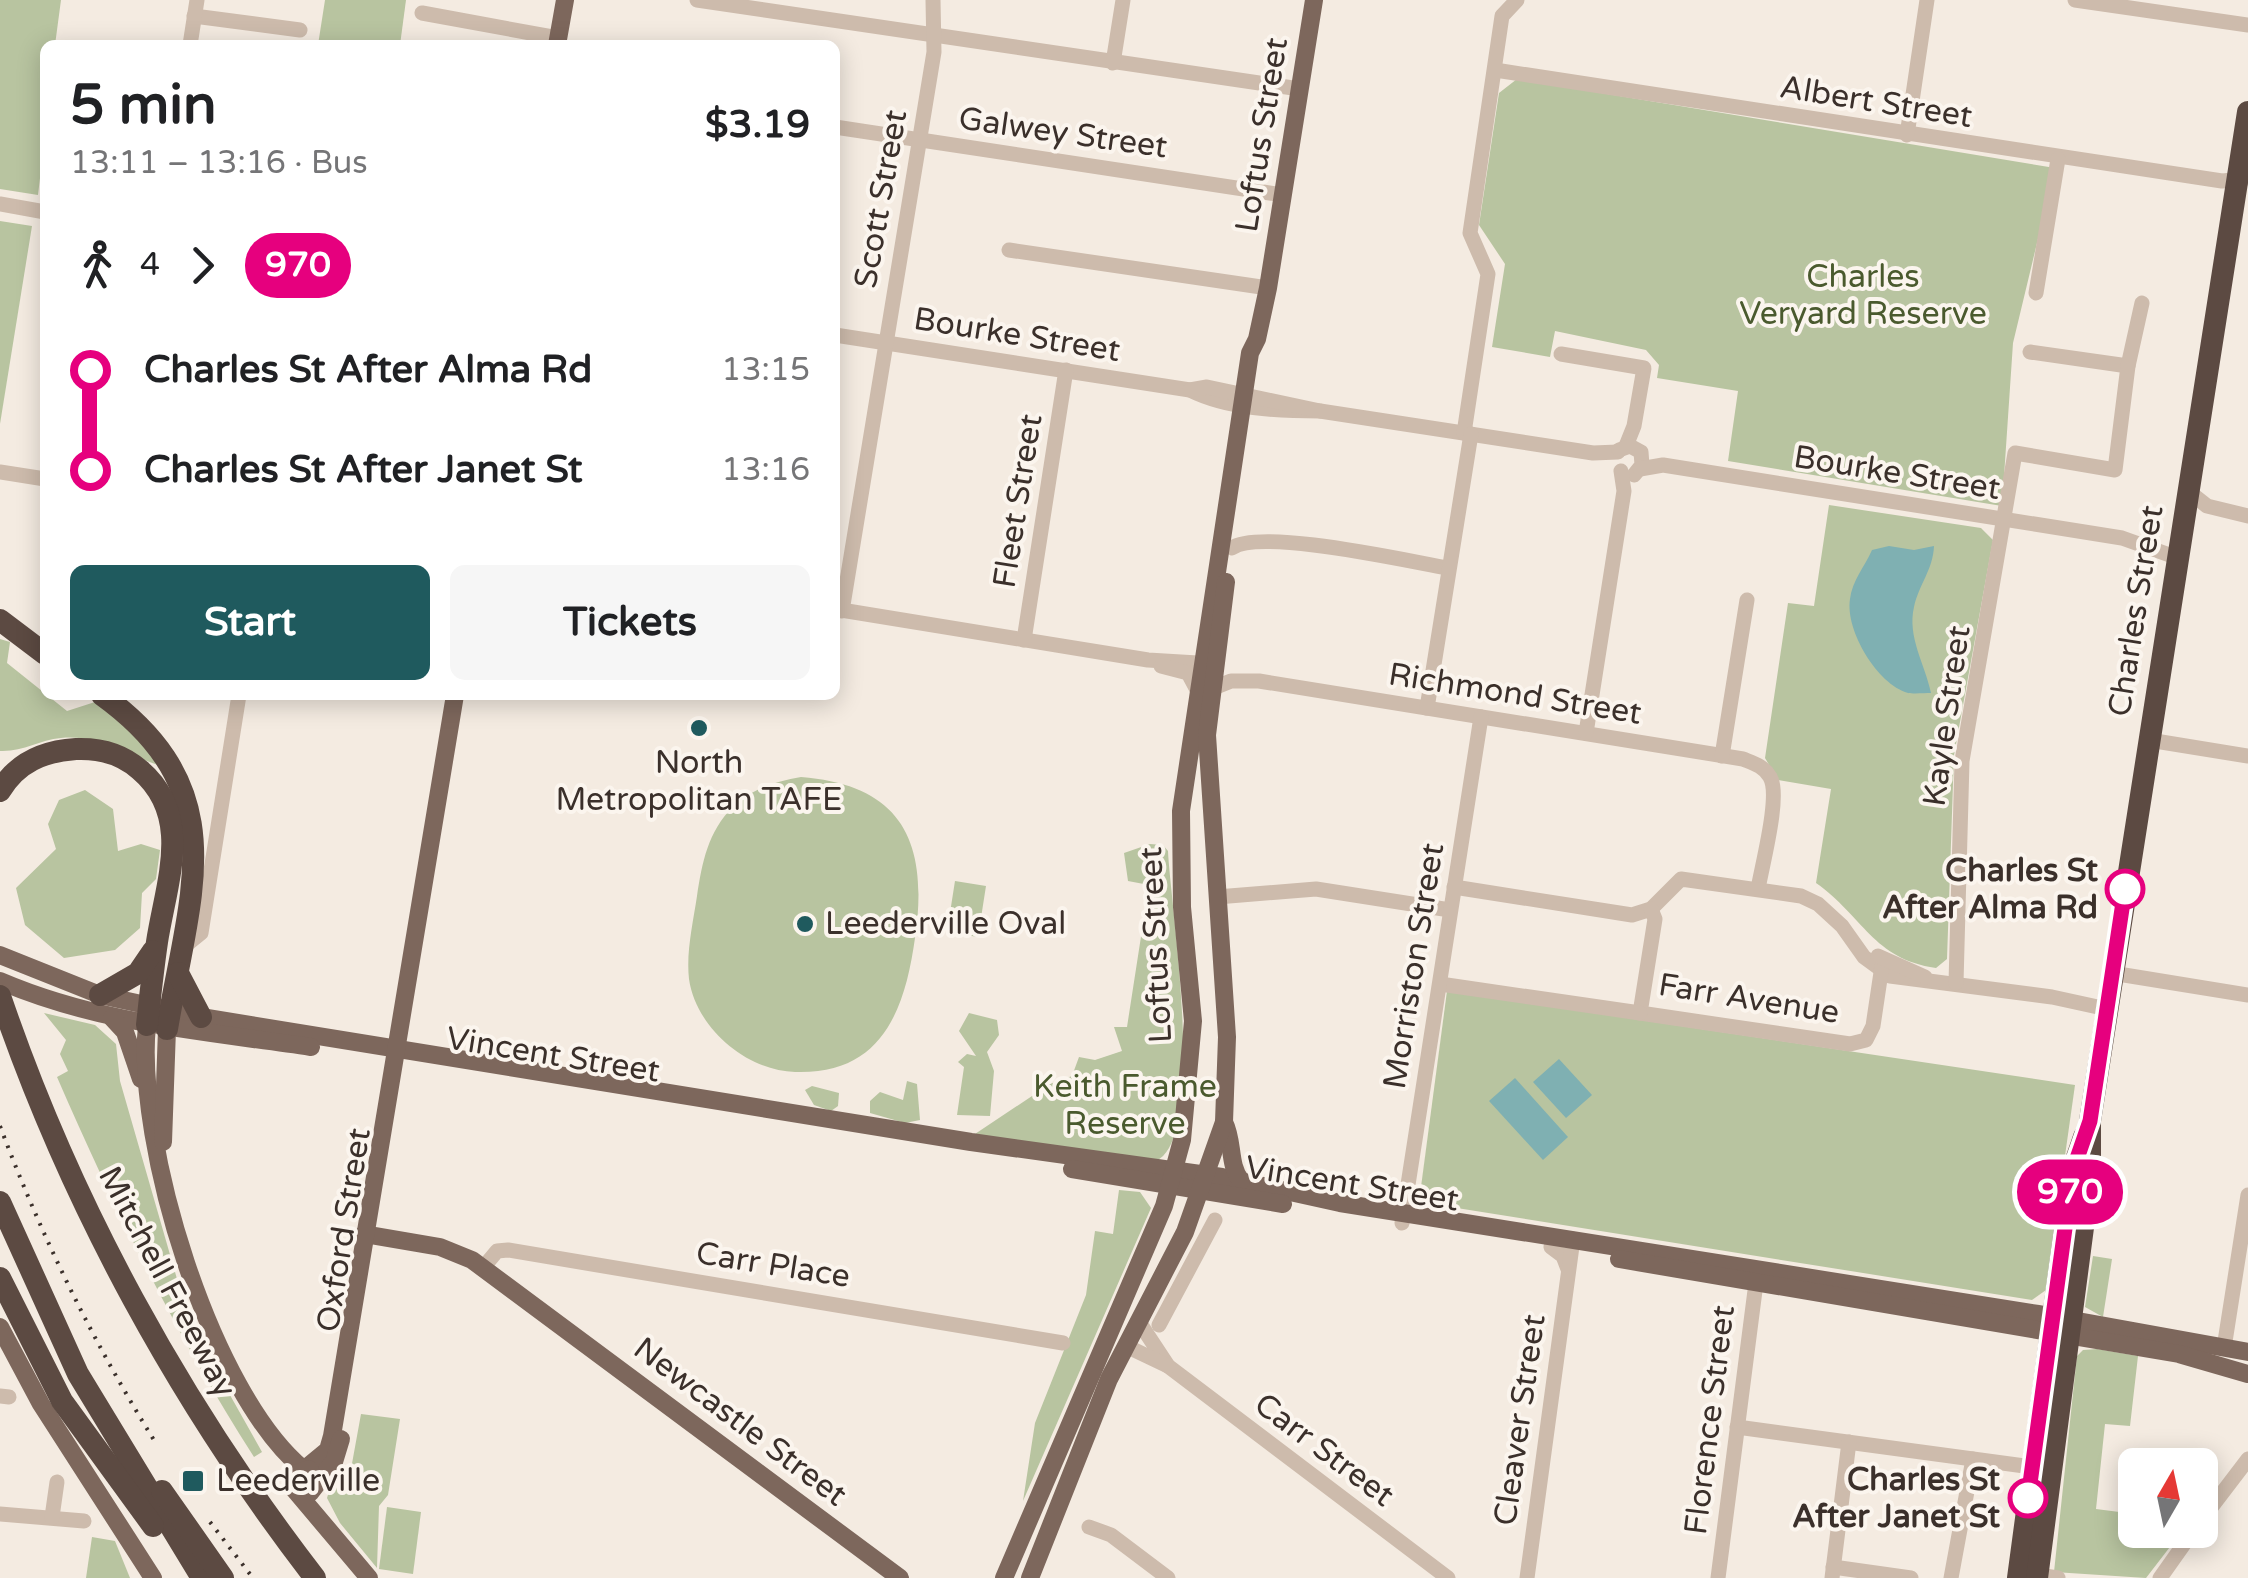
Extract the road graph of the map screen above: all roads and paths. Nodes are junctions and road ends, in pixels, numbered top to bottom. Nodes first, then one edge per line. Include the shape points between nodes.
1 (564, 0) edge
2 (697, 0) edge
3 (933, 0) edge
4 (1123, 0) edge
5 (1314, 0) edge
6 (1517, 0) edge
7 (1927, 0) edge
8 (2075, 0) edge
9 (742, 4) edge
10 (196, 8) edge
11 (422, 13) dead end
12 (2248, 25) edge
13 (300, 30) dead end
14 (934, 33) junction
15 (191, 40) edge
16 (549, 40) edge
17 (558, 40) edge
18 (1113, 63) junction
19 (1495, 70) junction
20 (1300, 88) junction
21 (2248, 112) edge
22 (840, 128) edge
23 (1908, 135) junction
24 (919, 140) junction
25 (2058, 159) junction
26 (2243, 180) edge
27 (1283, 195) junction
28 (0, 204) edge
29 (40, 211) edge
30 (1009, 250) dead end
31 (1268, 288) junction
32 (2036, 293) dead end
33 (2142, 303) dead end
34 (840, 336) edge
35 (885, 342) junction
36 (2030, 352) dead end
37 (1561, 354) dead end
38 (2128, 366) junction
39 (1066, 370) junction
40 (1249, 400) junction
41 (1468, 434) junction
42 (1630, 460) junction
43 (0, 472) edge
44 (40, 478) edge
45 (2188, 491) junction
46 (2240, 515) edge
47 (2006, 518) junction
48 (2181, 539) junction
49 (1232, 548) junction
50 (1448, 568) junction
51 (840, 599) edge
52 (1746, 600) dead end
53 (840, 610) edge
54 (0, 620) edge
55 (1024, 640) junction
56 (40, 650) edge
57 (1148, 660) junction
58 (1210, 660) junction
59 (1259, 681) junction
60 (1204, 688) junction
61 (108, 700) edge
62 (238, 700) edge
63 (454, 700) edge
64 (1427, 708) junction
65 (1481, 718) junction
66 (1586, 734) junction
67 (2149, 740) junction
68 (1722, 756) junction
69 (2248, 756) edge
70 (3, 786) edge
71 (1454, 888) junction
72 (1758, 889) junction
73 (1217, 897) junction
74 (1651, 909) junction
75 (1450, 910) junction
76 (157, 938) junction
77 (185, 952) junction
78 (0, 955) edge
79 (1882, 965) junction
80 (2112, 972) junction
81 (0, 981) edge
82 (1956, 983) junction
83 (1440, 984) junction
84 (2248, 994) edge
85 (100, 995) junction
86 (0, 996) edge
87 (2108, 1004) junction
88 (1640, 1013) junction
89 (112, 1018) junction
90 (158, 1018) junction
91 (199, 1024) junction
92 (402, 1057) junction
93 (162, 1074) junction
94 (146, 1088) junction
95 (1224, 1122) junction
96 (1172, 1179) junction
97 (1241, 1181) junction
98 (1204, 1183) junction
99 (2248, 1195) edge
100 (169, 1198) junction
101 (0, 1202) edge
102 (1403, 1218) junction
103 (1215, 1220) dead end
104 (369, 1231) junction
105 (1571, 1253) junction
106 (485, 1264) junction
107 (1179, 1268) junction
108 (1757, 1276) junction
109 (0, 1278) edge
110 (1139, 1322) junction
111 (1159, 1325) dead end
112 (2060, 1326) junction
113 (0, 1327) edge
114 (1063, 1343) dead end
115 (1126, 1346) junction
116 (2224, 1348) junction
117 (2248, 1352) edge
118 (1168, 1366) junction
119 (78, 1374) junction
120 (2248, 1374) edge
121 (1737, 1427) junction
122 (1849, 1442) junction
123 (1973, 1459) junction
124 (2248, 1459) edge
125 (2032, 1467) junction
126 (306, 1479) junction
127 (57, 1482) dead end
128 (2218, 1498) edge
129 (0, 1514) edge
130 (52, 1516) junction
131 (84, 1521) dead end
132 (1089, 1527) dead end
133 (130, 1545) junction
134 (2181, 1548) edge
135 (1832, 1573) edge
136 (892, 1575) edge
137 (2038, 1577) edge
138 (140, 1578) edge
139 (153, 1578) edge
140 (200, 1578) edge
141 (223, 1578) edge
142 (315, 1578) edge
143 (369, 1578) edge
144 (1004, 1578) edge
145 (1030, 1578) edge
146 (1168, 1578) edge
147 (1448, 1578) edge
148 (1527, 1578) edge
149 (1718, 1578) edge
150 (1911, 1578) edge
151 (1952, 1578) edge
152 (2160, 1578) edge

1 - 17 main road
2 - 9 street
3 - 14 street, Scott Street
4 - 18 street
5 - 20 main road, Loftus Street
6 - 19 street via 1502,16
7 - 23 street
8 - 12 street
9 - 14 street
10 - 13 street
10 - 15 street
11 - 16 street
14 - 18 street
14 - 24 street, Scott Street
18 - 20 street
19 - 23 street, Albert Street
19 - 41 street via 1470,233 1488,274
20 - 27 main road, Loftus Street
21 - 26 highway, Charles Street
22 - 24 street, Galwey Street
23 - 25 street, Albert Street
24 - 27 street, Galwey Street
24 - 35 street, Scott Street
25 - 26 street, Albert Street
25 - 32 street
26 - 45 highway, Charles Street
27 - 31 main road, Loftus Street
28 - 29 street
30 - 31 street
31 - 40 main road, Loftus Street
33 - 38 street
34 - 35 street, Bourke Street
35 - 39 street, Bourke Street
35 - 51 street, Scott Street
36 - 38 street
37 - 42 street via 1644,368
38 - 47 street, Kayle Street via 2115,470 2015,453
39 - 40 street, Bourke Street
39 - 55 street, Fleet Street
40 - 41 street, Bourke Street
40 - 49 main road, Loftus Street
40 - 58 main road, Loftus Street
41 - 42 street, Bourke Street
41 - 50 street
42 - 47 street, Bourke Street
42 - 66 street
43 - 44 street
45 - 46 street via 2207,506
45 - 48 highway, Charles Street
46 - 48 street, Bourke Street
47 - 48 street, Bourke Street via 2122,538
47 - 82 street, Kayle Street via 1962,762
48 - 67 highway, Charles Street
49 - 50 street via 1247,540 1301,544
49 - 58 main road, Loftus Street
50 - 64 street
52 - 68 street
53 - 55 street, Richmond Street
54 - 56 highway
55 - 57 street, Richmond Street
57 - 58 street, Richmond Street
57 - 60 street, Richmond Street via 1188,673
58 - 59 street, Richmond Street
58 - 60 main road, Loftus Street
59 - 60 street, Richmond Street
59 - 64 street, Richmond Street
60 - 73 main road, Loftus Street
60 - 96 main road, Loftus Street via 1180,823 1192,1050 1188,1110
61 - 77 highway via 161,747 186,796 194,875
62 - 77 street
63 - 92 main road, Oxford Street
64 - 65 street, Richmond Street
65 - 66 street, Richmond Street
65 - 71 street, Morriston Street
66 - 68 street, Richmond Street
67 - 69 street
67 - 80 highway, Charles Street
68 - 72 street, Richmond Street via 1761,766 1772,780
70 - 76 highway via 40,756 88,748 137,767 159,792 174,842
71 - 74 street via 1632,915
71 - 75 street, Morriston Street
72 - 74 street via 1682,879
72 - 79 street via 1818,904
73 - 75 street via 1316,889
73 - 95 main road, Loftus Street via 1228,1067
74 - 88 street, Farr Avenue via 1655,919
75 - 83 street, Morriston Street
76 - 85 highway via 138,974
76 - 90 highway
77 - 90 highway
77 - 91 highway via 189,1000
78 - 85 main road
79 - 82 street via 1904,980
79 - 88 street, Farr Avenue via 1873,1026 1866,1040 1850,1044
80 - 84 street
80 - 87 highway, Charles Street
81 - 89 main road
82 - 87 street
83 - 88 street
83 - 102 street, Morriston Street
85 - 90 main road
86 - 142 highway, Mitchell Freeway via 115,1264 228,1460
87 - 112 highway, Charles Street via 2090,1121 2073,1170
89 - 90 main road
89 - 94 main road via 125,1032
90 - 91 main road, Vincent Street
90 - 93 main road
90 - 94 main road
91 - 92 main road, Vincent Street
91 - 93 main road
92 - 96 main road, Vincent Street
92 - 96 main road, Vincent Street via 1067,1168
92 - 104 main road, Oxford Street
93 - 100 main road
94 - 100 main road
95 - 97 main road
95 - 98 main road, Loftus Street
96 - 98 main road, Vincent Street
96 - 144 main road, Loftus Street
97 - 98 main road, Vincent Street
97 - 102 main road, Vincent Street
98 - 102 main road, Vincent Street
98 - 107 main road, Loftus Street
99 - 116 street
100 - 126 main road via 207,1321 276,1445
101 - 119 highway
102 - 105 main road, Vincent Street
102 - 105 main road, Vincent Street
103 - 107 street, Loftus Street
104 - 106 main road, Newcastle Street via 442,1239
104 - 126 main road, Oxford Street via 328,1450
105 - 108 main road, Vincent Street
105 - 148 street, Cleaver Street
106 - 114 street, Carr Place via 497,1250 508,1250
106 - 136 main road, Newcastle Street
107 - 110 main road, Loftus Street
107 - 111 street, Loftus Street
108 - 112 main road, Vincent Street
108 - 121 street, Florence Street
109 - 140 highway via 62,1401 136,1505
110 - 115 main road, Loftus Street
110 - 118 street, Carr Street
112 - 116 main road, Vincent Street
112 - 120 main road, Vincent Street
112 - 125 highway, Charles Street
112 - 137 highway, Charles Street
113 - 133 main road via 40,1404
115 - 118 street, Carr Street
115 - 145 main road, Loftus Street
116 - 117 main road, Vincent Street
118 - 147 street, Carr Street
119 - 140 highway
119 - 141 highway
121 - 122 street
121 - 149 street, Florence Street
122 - 123 street
122 - 135 street
123 - 125 street
123 - 151 street
124 - 128 street
125 - 137 highway, Charles Street
126 - 143 main road via 326,1532
127 - 130 street
129 - 130 street
130 - 131 street
132 - 146 street via 1111,1535
133 - 138 main road
133 - 139 main road
134 - 152 street
135 - 150 street

